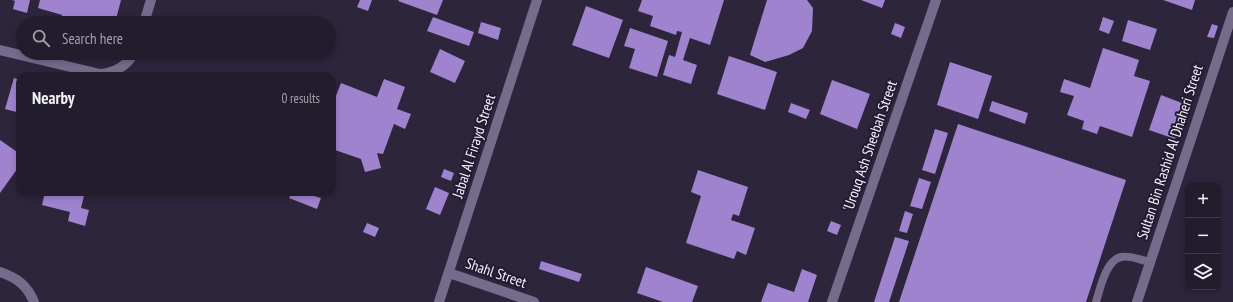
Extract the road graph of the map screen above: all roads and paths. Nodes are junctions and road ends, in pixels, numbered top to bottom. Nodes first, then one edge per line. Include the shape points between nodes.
1 (151, 0) edge
2 (537, 0) edge
3 (936, 0) edge
4 (1233, 12) edge
5 (146, 16) edge
6 (0, 50) edge
7 (16, 54) edge
8 (42, 60) edge
9 (130, 60) edge
10 (92, 72) edge
11 (112, 72) edge
12 (1149, 262) junction
13 (0, 272) edge
14 (449, 273) junction
15 (34, 302) edge
16 (439, 302) edge
17 (534, 302) edge
18 (832, 302) edge
19 (1096, 302) edge
20 (1137, 302) edge

1 - 5 street
2 - 14 street, Jabal Al Firayd Street
3 - 18 street, 'Urouq Ash Sheebah Street
4 - 12 street, Sultan Bin Rashid Al Dhaheri Street
6 - 7 street
8 - 10 street
9 - 11 street
12 - 19 lane via 1129,257 1115,259 1110,264
12 - 20 street, Sultan Bin Rashid Al Dhaheri Street
13 - 15 street via 15,277 30,293
14 - 16 street, Jabal Al Firayd Street
14 - 17 street, Shahl Street

